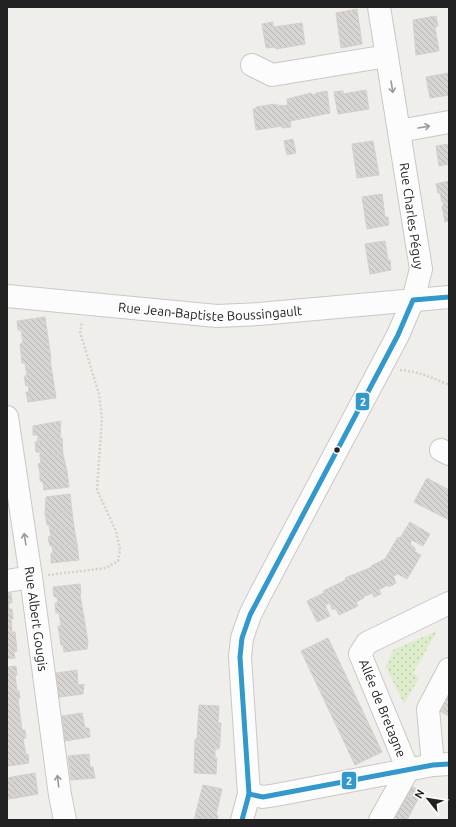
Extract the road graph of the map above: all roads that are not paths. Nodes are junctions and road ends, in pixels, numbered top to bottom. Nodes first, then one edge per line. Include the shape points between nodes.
1 (379, 7) edge
2 (387, 56) junction
3 (252, 65) dead end
4 (449, 122) edge
5 (399, 131) junction
6 (7, 296) edge
7 (449, 297) edge
8 (413, 300) junction
9 (7, 417) edge
10 (31, 577) junction
11 (7, 581) edge
12 (449, 603) edge
13 (449, 669) edge
14 (441, 765) edge
15 (408, 770) junction
16 (249, 794) junction
17 (63, 820) edge
18 (242, 820) edge
19 (380, 820) edge

1 - 2 street, Rue Charles Péguy
2 - 3 street via 272,75
2 -> 5 street, Rue Charles Péguy
5 -> 4 street
5 - 8 street, Rue Charles Péguy via 421,269
6 - 8 street, Rue Jean-Baptiste Boussingault via 217,316
7 - 8 street, Rue Jean-Baptiste Boussingault
8 - 16 street, Rue Charles Péguy via 381,368 260,595 242,638 240,657
10 -> 9 street, Rue Albert Gougis
10 - 11 street
17 -> 10 street, Rue Albert Gougis
12 - 15 street, Allée de Bretagne via 367,643 360,654
13 - 14 street via 428,710
14 - 15 street
15 - 16 street via 263,797
15 - 19 street
16 - 18 street, Rue Charles Péguy

